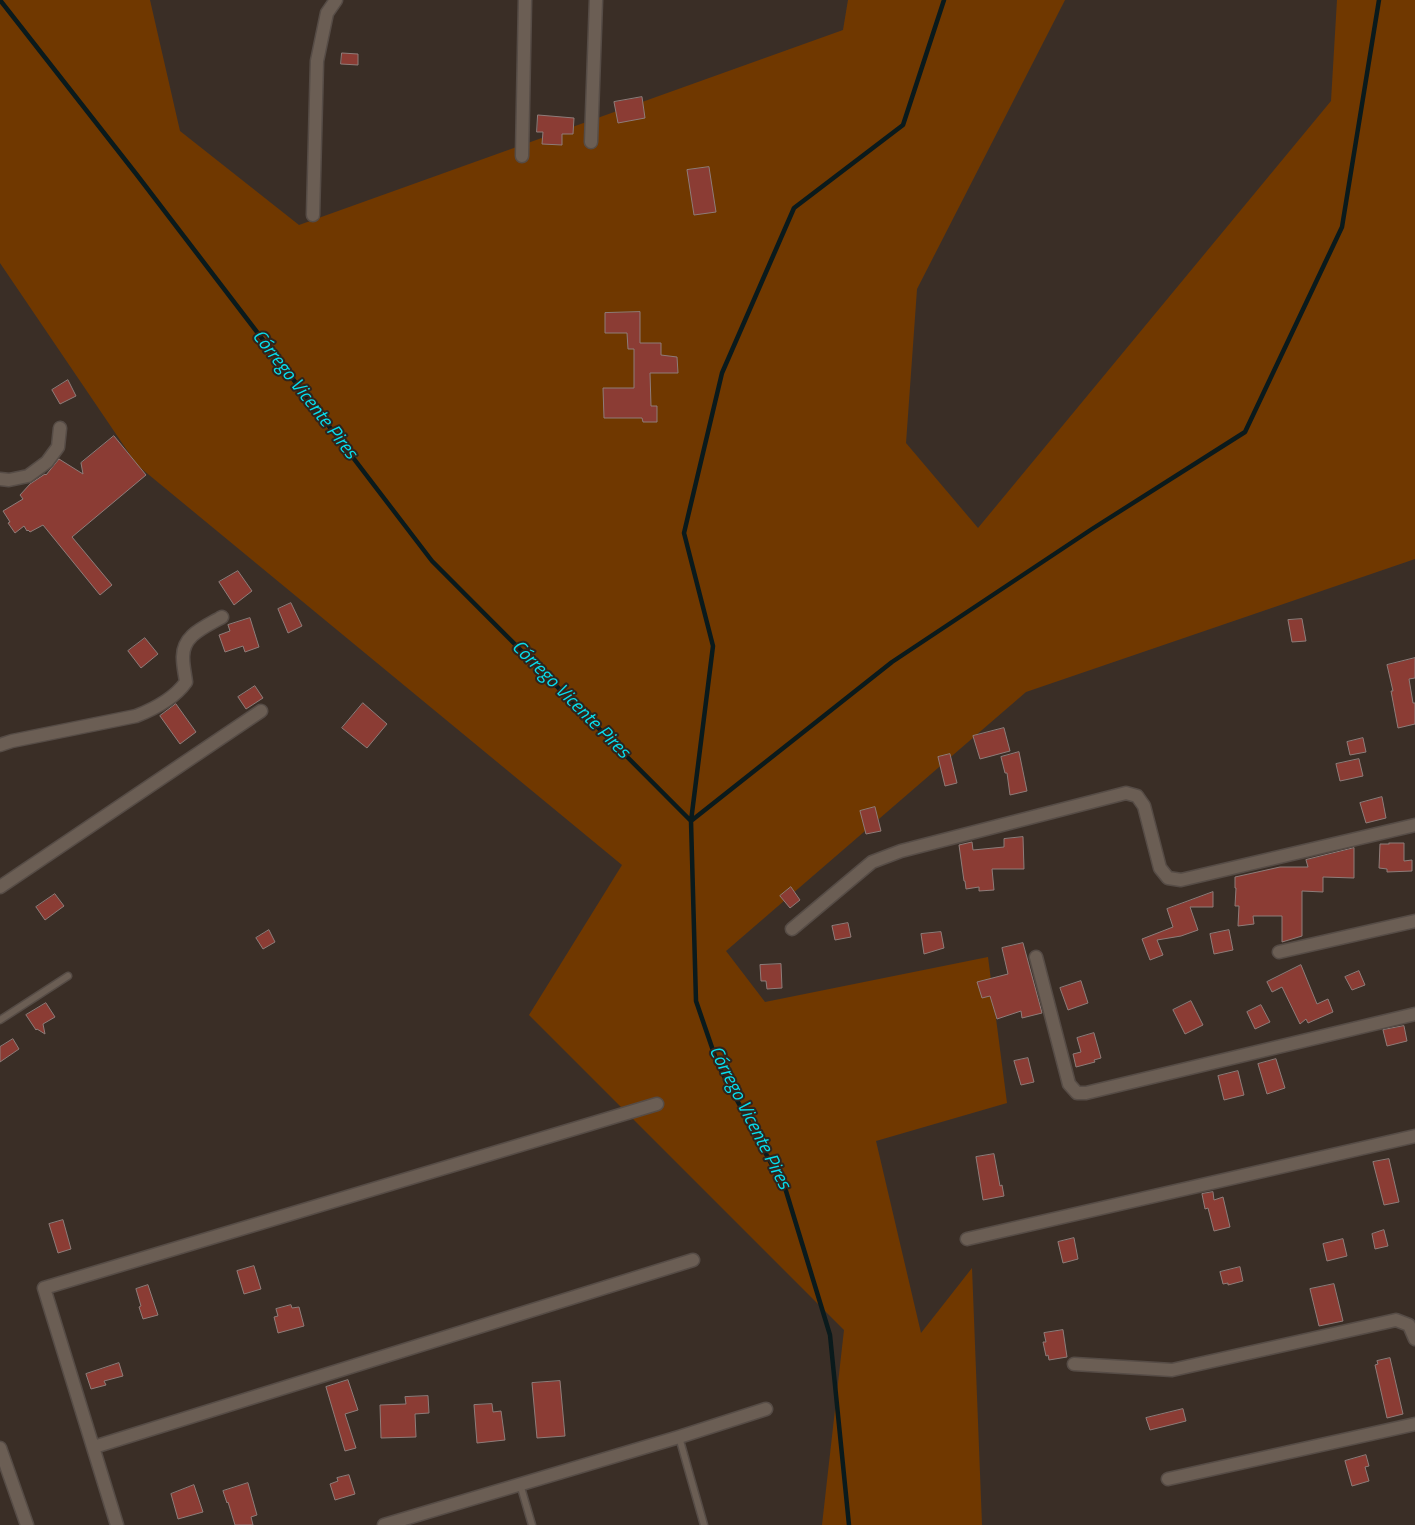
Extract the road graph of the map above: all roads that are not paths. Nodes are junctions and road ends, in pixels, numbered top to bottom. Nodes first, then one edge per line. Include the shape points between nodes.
1 (336, 0) edge
2 (526, 0) edge
3 (596, 0) edge
4 (591, 142) dead end
5 (522, 156) dead end
6 (313, 215) dead end
7 (60, 428) dead end
8 (0, 480) edge
9 (222, 617) dead end
10 (261, 712) dead end
11 (0, 746) edge
12 (1415, 825) edge
13 (0, 887) edge
14 (1415, 921) edge
15 (792, 929) dead end
16 (1279, 952) dead end
17 (1036, 957) dead end
18 (68, 976) dead end
19 (1415, 1014) edge
20 (0, 1020) edge
21 (657, 1104) dead end
22 (1415, 1136) edge
23 (966, 1239) dead end
24 (693, 1260) dead end
25 (1415, 1339) edge
26 (1074, 1364) dead end
27 (766, 1409) dead end
28 (1415, 1424) edge
29 (679, 1437) junction
30 (94, 1447) junction
31 (0, 1448) edge
32 (1168, 1479) dead end
33 (520, 1484) junction
34 (27, 1525) edge
35 (117, 1525) edge
36 (384, 1525) edge
37 (532, 1525) edge
38 (704, 1525) edge

1 - 6 street via 327,13 317,61
2 - 5 street
3 - 4 street
7 - 8 street via 58,446 47,462 28,476
9 - 11 street via 193,634 185,643 186,682 154,709 136,716
10 - 13 street
12 - 15 street via 1181,880 1168,878 1160,868 1144,806 1137,796 1126,793 901,851 872,862
14 - 16 street
17 - 19 street via 1069,1084 1077,1093
18 - 20 lane
21 - 30 street via 44,1288
22 - 23 street
24 - 30 street
25 - 26 street via 1409,1325 1396,1320 1172,1370
27 - 29 street
28 - 32 street
29 - 33 street
29 - 38 lane
30 - 35 street
31 - 34 street
33 - 36 street
33 - 37 lane

